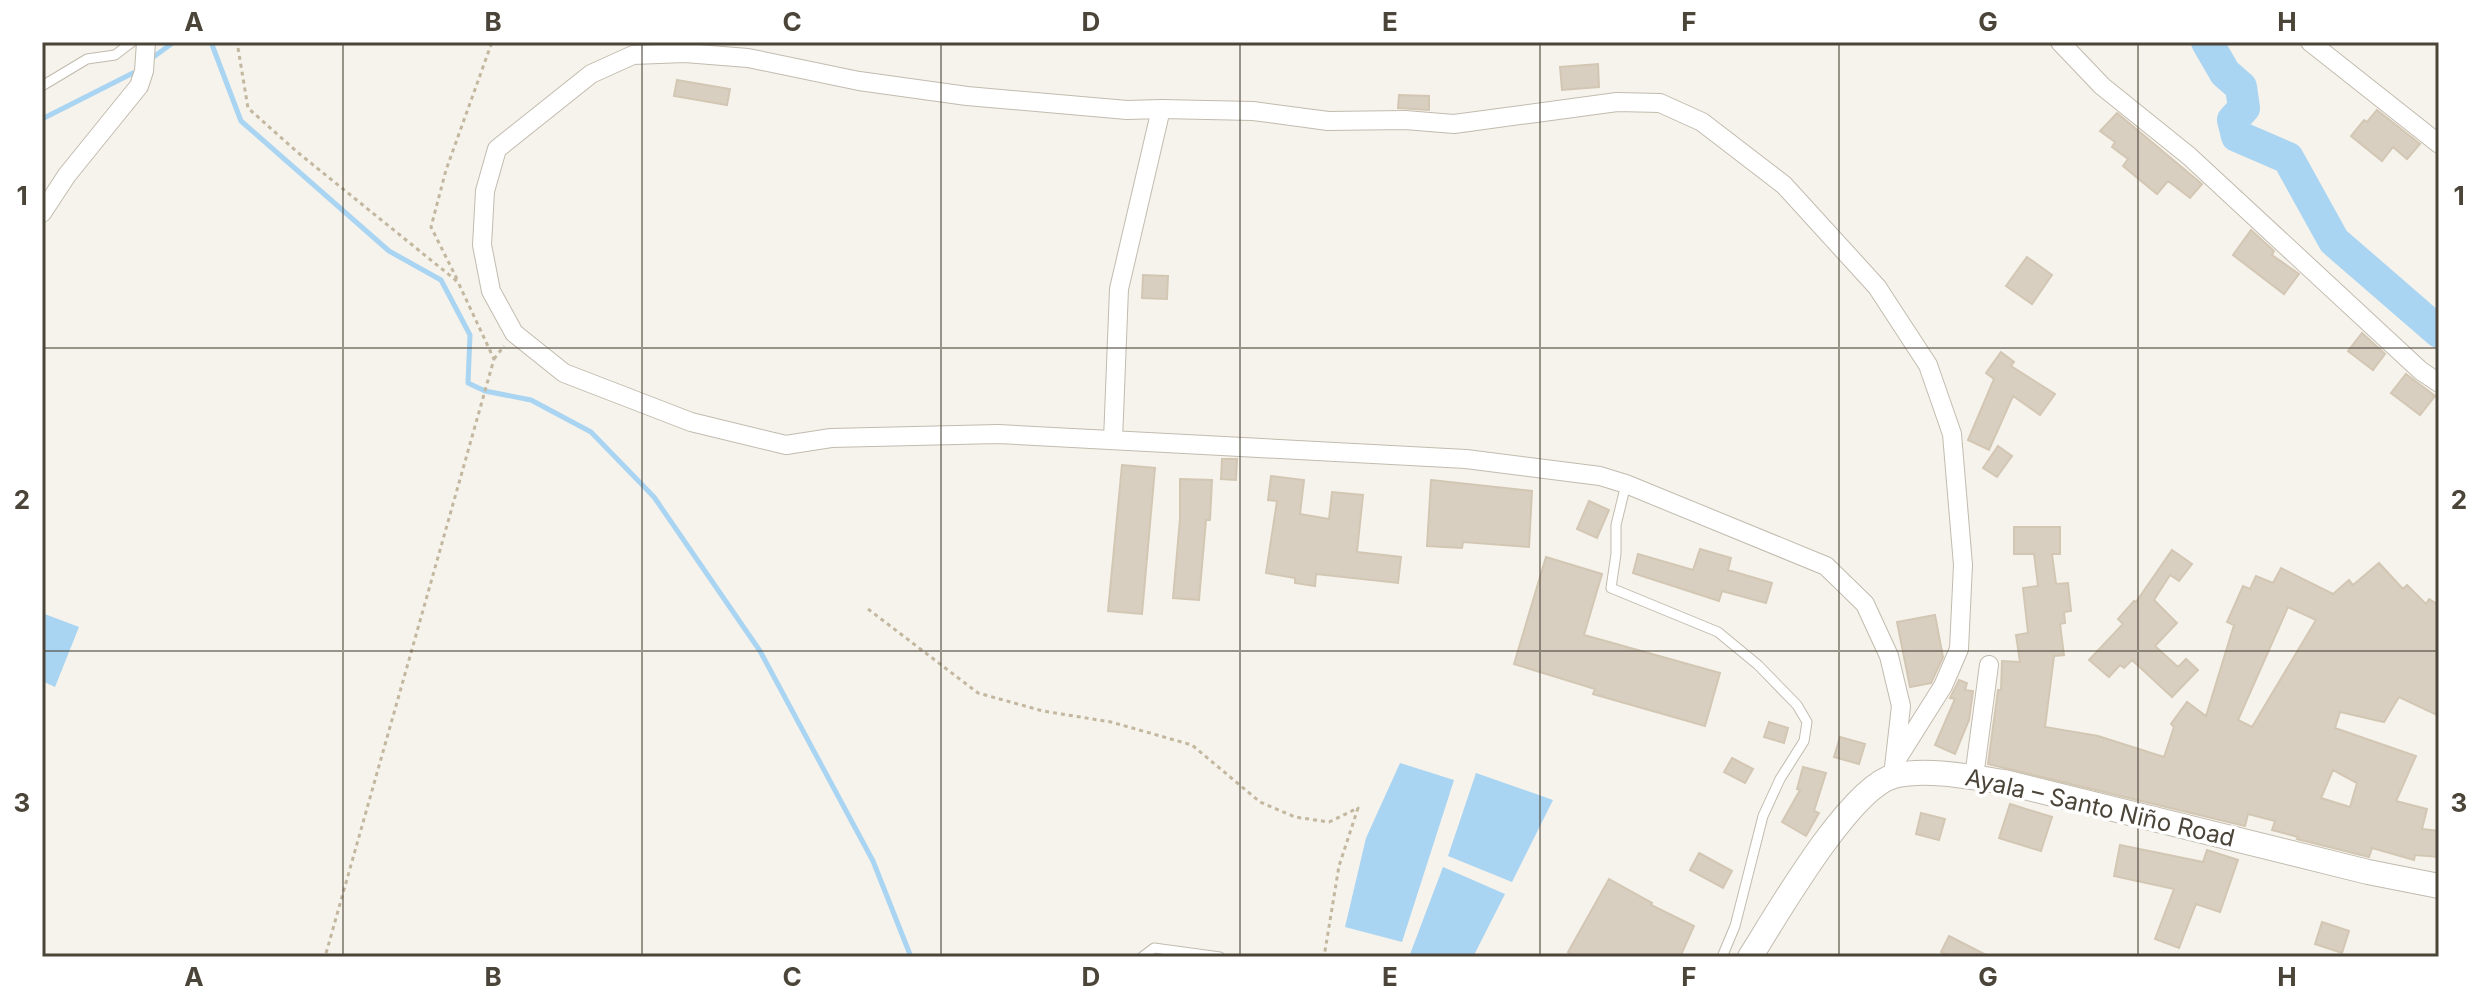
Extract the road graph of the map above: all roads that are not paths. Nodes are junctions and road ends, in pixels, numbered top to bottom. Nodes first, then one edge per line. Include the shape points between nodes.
1 (132, 42) edge
2 (146, 42) edge
3 (2060, 42) edge
4 (2310, 42) edge
5 (42, 86) edge
6 (1161, 109) junction
7 (2439, 144) edge
8 (42, 213) edge
9 (2439, 383) edge
10 (1113, 440) junction
11 (1626, 484) junction
12 (1989, 665) dead end
13 (1895, 769) junction
14 (1974, 777) junction
15 (2439, 886) edge
16 (1142, 957) edge
17 (1220, 957) edge
18 (1722, 957) edge
19 (1750, 957) edge

1 - 5 lane via 115,55 87,59
2 - 8 street via 139,86
3 - 9 street via 2102,86 2189,156
4 - 7 street
6 - 10 street via 1119,289
6 - 10 street via 967,96 748,58 633,55 591,74 497,149 485,191 482,245 491,291 514,333 564,373 635,403 786,445 928,435
6 - 13 street via 1454,124 1617,102 1660,103 1702,122 1784,185 1877,287 1928,365 1952,434 1963,565 1959,649
10 - 11 street via 1466,459
11 - 13 street via 1826,566 1865,604 1889,656 1901,706
11 - 18 lane via 1616,525 1611,588 1718,632 1758,665 1807,722 1804,741 1763,816
12 - 14 street
13 - 14 street, Ayala – Santo Niño Road
13 - 19 street via 1850,811
14 - 15 street, Ayala – Santo Niño Road
16 - 17 lane via 1154,948

